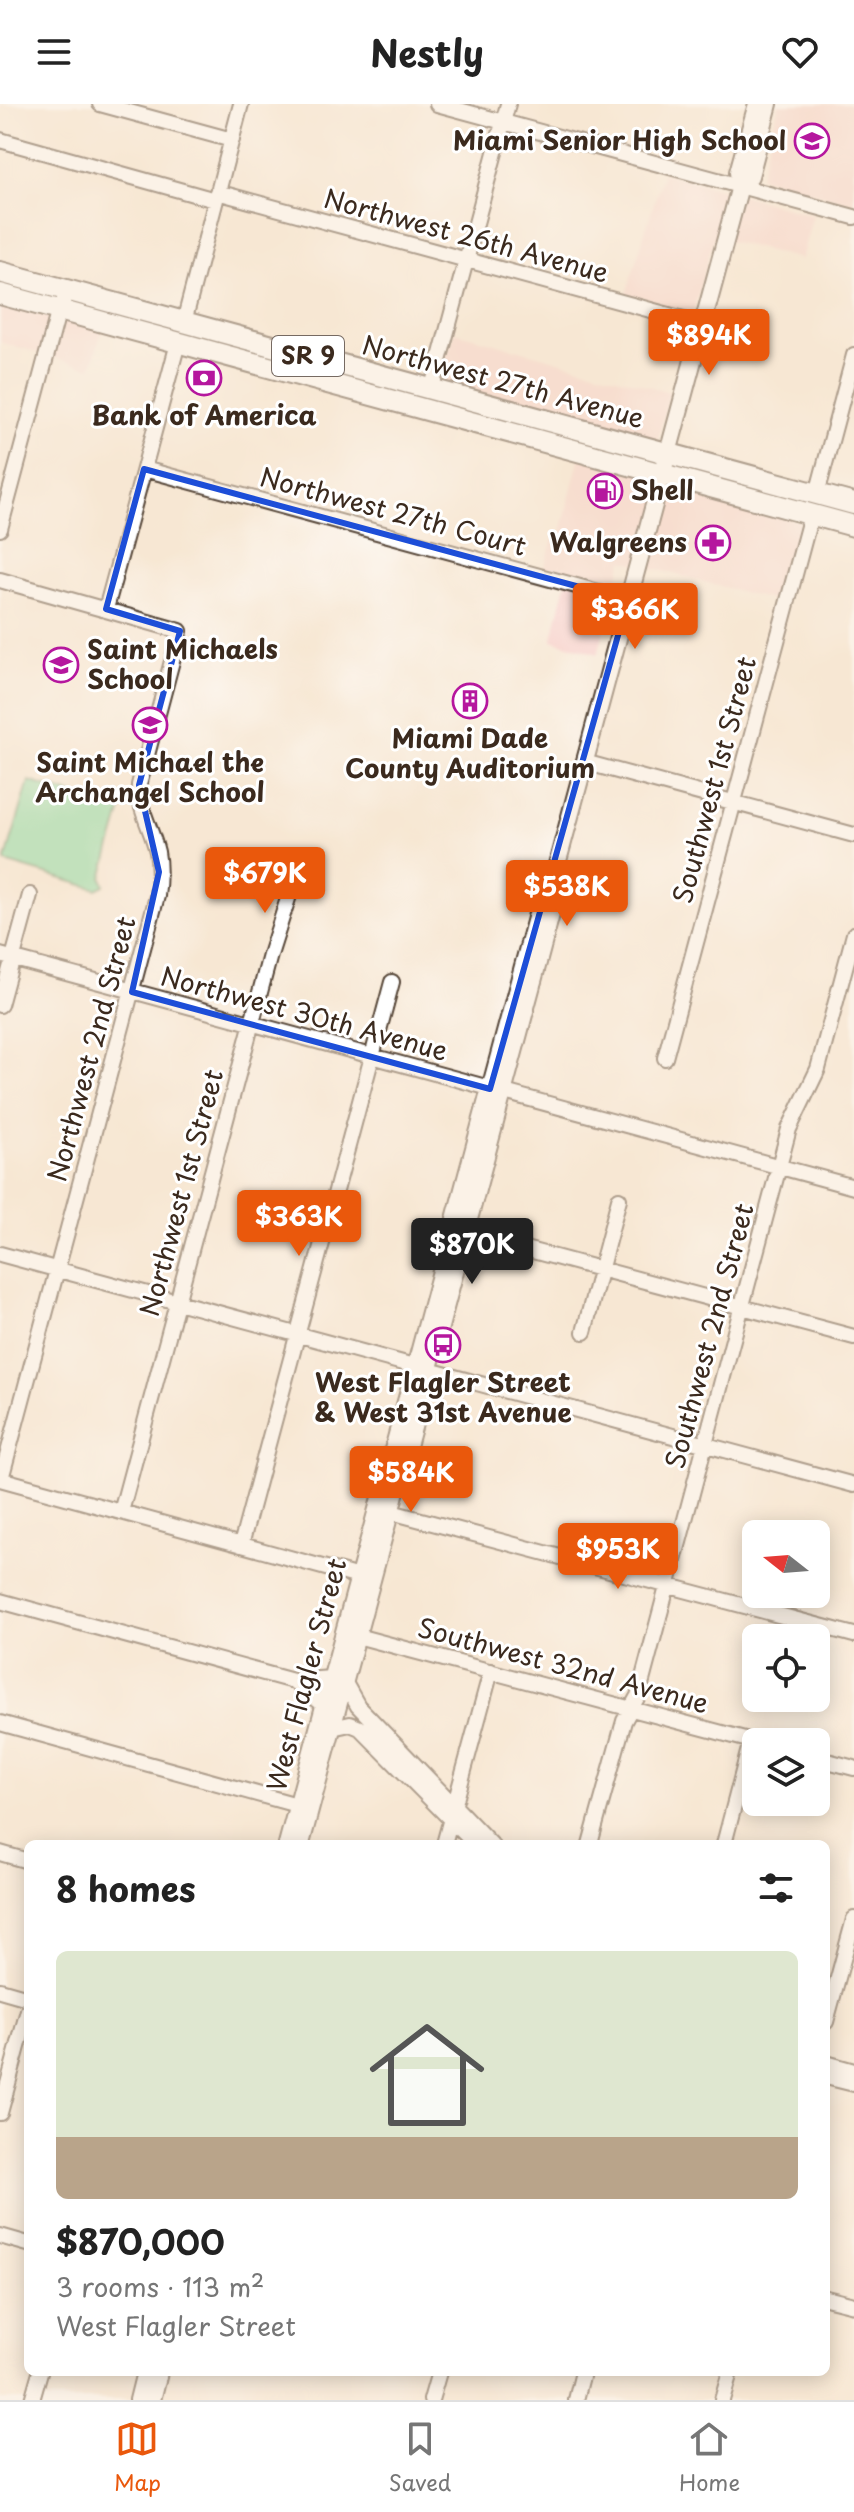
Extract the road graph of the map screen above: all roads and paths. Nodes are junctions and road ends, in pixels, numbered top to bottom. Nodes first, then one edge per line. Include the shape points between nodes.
1 (100, 104) edge
2 (241, 104) edge
3 (437, 104) edge
4 (508, 104) edge
5 (757, 104) edge
6 (769, 104) edge
7 (503, 122) junction
8 (0, 140) edge
9 (232, 140) junction
10 (740, 186) junction
11 (216, 196) junction
12 (854, 217) edge
13 (466, 261) junction
14 (0, 272) edge
15 (69, 291) junction
16 (0, 294) edge
17 (59, 310) junction
18 (104, 322) junction
19 (184, 322) junction
20 (702, 324) junction
21 (178, 343) junction
22 (266, 344) junction
23 (854, 355) edge
24 (431, 391) junction
25 (406, 406) junction
26 (439, 415) junction
27 (667, 454) junction
28 (144, 469) junction
29 (662, 475) junction
30 (817, 494) junction
31 (854, 504) edge
32 (811, 515) junction
33 (854, 526) edge
34 (0, 529) edge
35 (0, 580) edge
36 (628, 600) junction
37 (106, 609) junction
38 (584, 762) junction
39 (734, 803) junction
40 (854, 835) edge
41 (555, 872) junction
42 (292, 886) dead end
43 (30, 895) dead end
44 (854, 934) edge
45 (526, 953) junction
46 (6, 957) edge
47 (533, 981) junction
48 (392, 982) dead end
49 (132, 992) junction
50 (0, 1005) edge
51 (252, 1024) junction
52 (373, 1056) junction
53 (665, 1058) dead end
54 (496, 1091) junction
55 (780, 1167) junction
56 (854, 1187) edge
57 (619, 1199) dead end
58 (468, 1224) junction
59 (484, 1238) junction
60 (463, 1244) junction
61 (0, 1254) edge
62 (600, 1269) junction
63 (57, 1270) junction
64 (177, 1303) junction
65 (742, 1307) junction
66 (584, 1332) dead end
67 (297, 1336) junction
68 (854, 1337) edge
69 (421, 1369) junction
70 (706, 1445) junction
71 (0, 1479) edge
72 (854, 1485) edge
73 (121, 1512) junction
74 (391, 1512) junction
75 (241, 1545) junction
76 (366, 1574) junction
77 (669, 1585) junction
78 (0, 1601) edge
79 (854, 1635) edge
80 (357, 1636) junction
81 (339, 1648) junction
82 (491, 1671) junction
83 (338, 1680) junction
84 (293, 1681) junction
85 (324, 1705) junction
86 (631, 1708) junction
87 (0, 1723) edge
88 (332, 1728) junction
89 (742, 1738) edge
90 (830, 1762) edge
91 (854, 1768) edge
92 (742, 1782) edge
93 (297, 1805) junction
94 (452, 1812) junction
95 (288, 1840) edge
96 (302, 1840) edge
97 (445, 1840) edge
98 (472, 1840) edge
99 (486, 1840) edge
100 (591, 1840) edge
101 (725, 1840) edge
102 (0, 1853) edge
103 (24, 1860) edge
104 (854, 1919) edge
105 (0, 1990) edge
106 (24, 1997) edge
107 (830, 2007) edge
108 (24, 2025) edge
109 (830, 2064) edge
110 (854, 2071) edge
111 (830, 2078) edge
112 (854, 2084) edge
113 (0, 2113) edge
114 (0, 2236) edge
115 (24, 2243) edge
116 (830, 2299) edge
117 (854, 2305) edge
118 (39, 2376) edge
119 (144, 2376) edge
120 (158, 2376) edge
121 (438, 2376) edge
122 (582, 2376) edge
123 (729, 2376) edge
124 (32, 2400) edge
125 (138, 2400) edge
126 (152, 2400) edge
127 (431, 2400) edge
128 (576, 2400) edge
129 (722, 2400) edge

1 - 9 street
2 - 9 street
3 - 7 street
4 - 7 street
5 - 10 main road, West Flagler Street via 738,172
6 - 10 main road, West Flagler Street via 750,176
7 - 10 street
7 - 13 street
8 - 11 street, Northwest 26th Avenue
9 - 11 street
10 - 12 street
10 - 20 main road, West Flagler Street
11 - 13 street, Northwest 26th Avenue
11 - 19 street
13 - 20 street, Northwest 26th Avenue
13 - 24 street
14 - 15 highway, Northwest 27th Avenue / SR 9
15 - 17 street
15 - 19 highway, Northwest 27th Avenue / SR 9
16 - 17 highway, Northwest 27th Avenue / SR 9
17 - 18 highway, Northwest 27th Avenue / SR 9
17 - 34 street
18 - 19 highway via 126,320 167,330
18 - 21 highway, Northwest 27th Avenue / SR 9
19 - 22 highway, Northwest 27th Avenue / SR 9
20 - 27 main road, West Flagler Street
21 - 22 highway via 193,335 257,349
21 - 25 highway, Northwest 27th Avenue / SR 9
21 - 28 street
22 - 24 highway, Northwest 27th Avenue / SR 9
23 - 30 street
24 - 25 highway
24 - 26 highway
24 - 27 highway, Northwest 27th Avenue / SR 9
25 - 26 highway, Northwest 27th Avenue / SR 9
26 - 29 highway, Northwest 27th Avenue / SR 9
27 - 29 main road, West Flagler Street
27 - 30 highway, SR 9
28 - 36 street, Northwest 27th Court
28 - 37 street
29 - 32 highway, SR 9
29 - 36 main road, West Flagler Street
30 - 31 highway, SR 9
32 - 33 highway, SR 9
32 - 39 street, Southwest 1st Street
35 - 37 street
36 - 38 main road, West Flagler Street
37 - 49 street, Northwest 2nd Street via 180,631 139,785 159,872
38 - 39 street
38 - 41 main road, West Flagler Street
39 - 40 street
39 - 53 street, Southwest 1st Street
41 - 45 main road, West Flagler Street via 544,889
41 - 47 main road, West Flagler Street via 557,892
42 - 51 street, Northwest 1st Street
43 - 46 street
44 - 55 street, Southwest 2nd Street via 818,1069 793,1118
45 - 47 main road
45 - 54 main road, West Flagler Street
46 - 49 street, Northwest 30th Avenue
46 - 50 street
47 - 54 main road, West Flagler Street
48 - 52 street
49 - 51 street, Northwest 30th Avenue
49 - 63 street, Northwest 2nd Street
51 - 52 street, Northwest 30th Avenue
51 - 64 street, Northwest 1st Street
52 - 54 street, Northwest 30th Avenue
52 - 67 street
54 - 55 street, Northwest 30th Avenue
54 - 58 main road, West Flagler Street
54 - 69 main road, West Flagler Street
55 - 56 street, Northwest 30th Avenue
55 - 65 street, Southwest 2nd Street
57 - 62 street
58 - 59 street
58 - 60 main road, West Flagler Street
59 - 60 street
59 - 62 street
60 - 69 main road, West Flagler Street
61 - 63 street
62 - 65 street
62 - 66 street
63 - 64 street
63 - 71 street, Northwest 2nd Street
64 - 67 street
64 - 73 street, Northwest 1st Street
65 - 68 street
65 - 70 street, Southwest 2nd Street
67 - 69 street
67 - 75 street
69 - 70 street
69 - 74 main road, West Flagler Street
69 - 76 main road, West Flagler Street
70 - 72 street
70 - 77 street, Southwest 2nd Street
71 - 73 street
73 - 75 street
74 - 76 main road, West Flagler Street
74 - 77 street
75 - 76 street
76 - 80 main road, West Flagler Street
76 - 81 main road, West Flagler Street
77 - 79 street
77 - 86 street, Southwest 2nd Street
78 - 84 street
80 - 81 main road
80 - 82 street, Southwest 32nd Avenue
80 - 83 main road, West Flagler Street
81 - 83 main road, West Flagler Street
82 - 86 street, Southwest 32nd Avenue
82 - 94 street
83 - 84 street
83 - 85 main road, West Flagler Street
83 - 88 main road, West Flagler Street
83 - 94 street
84 - 85 street
85 - 93 main road, West Flagler Street
86 - 89 street, Southwest 32nd Avenue
86 - 100 street, Southwest 2nd Street
87 - 93 street
88 - 94 street via 360,1728
88 - 96 main road, West Flagler Street
90 - 91 street
92 - 101 street
93 - 95 main road, West Flagler Street
94 - 97 street
94 - 98 street
94 - 99 street
102 - 103 street
104 - 107 street
105 - 106 street
108 - 113 street
109 - 110 street
111 - 112 street
114 - 115 street
116 - 117 street
118 - 124 street
119 - 125 main road
120 - 126 main road
121 - 127 street
122 - 128 street
123 - 129 street

